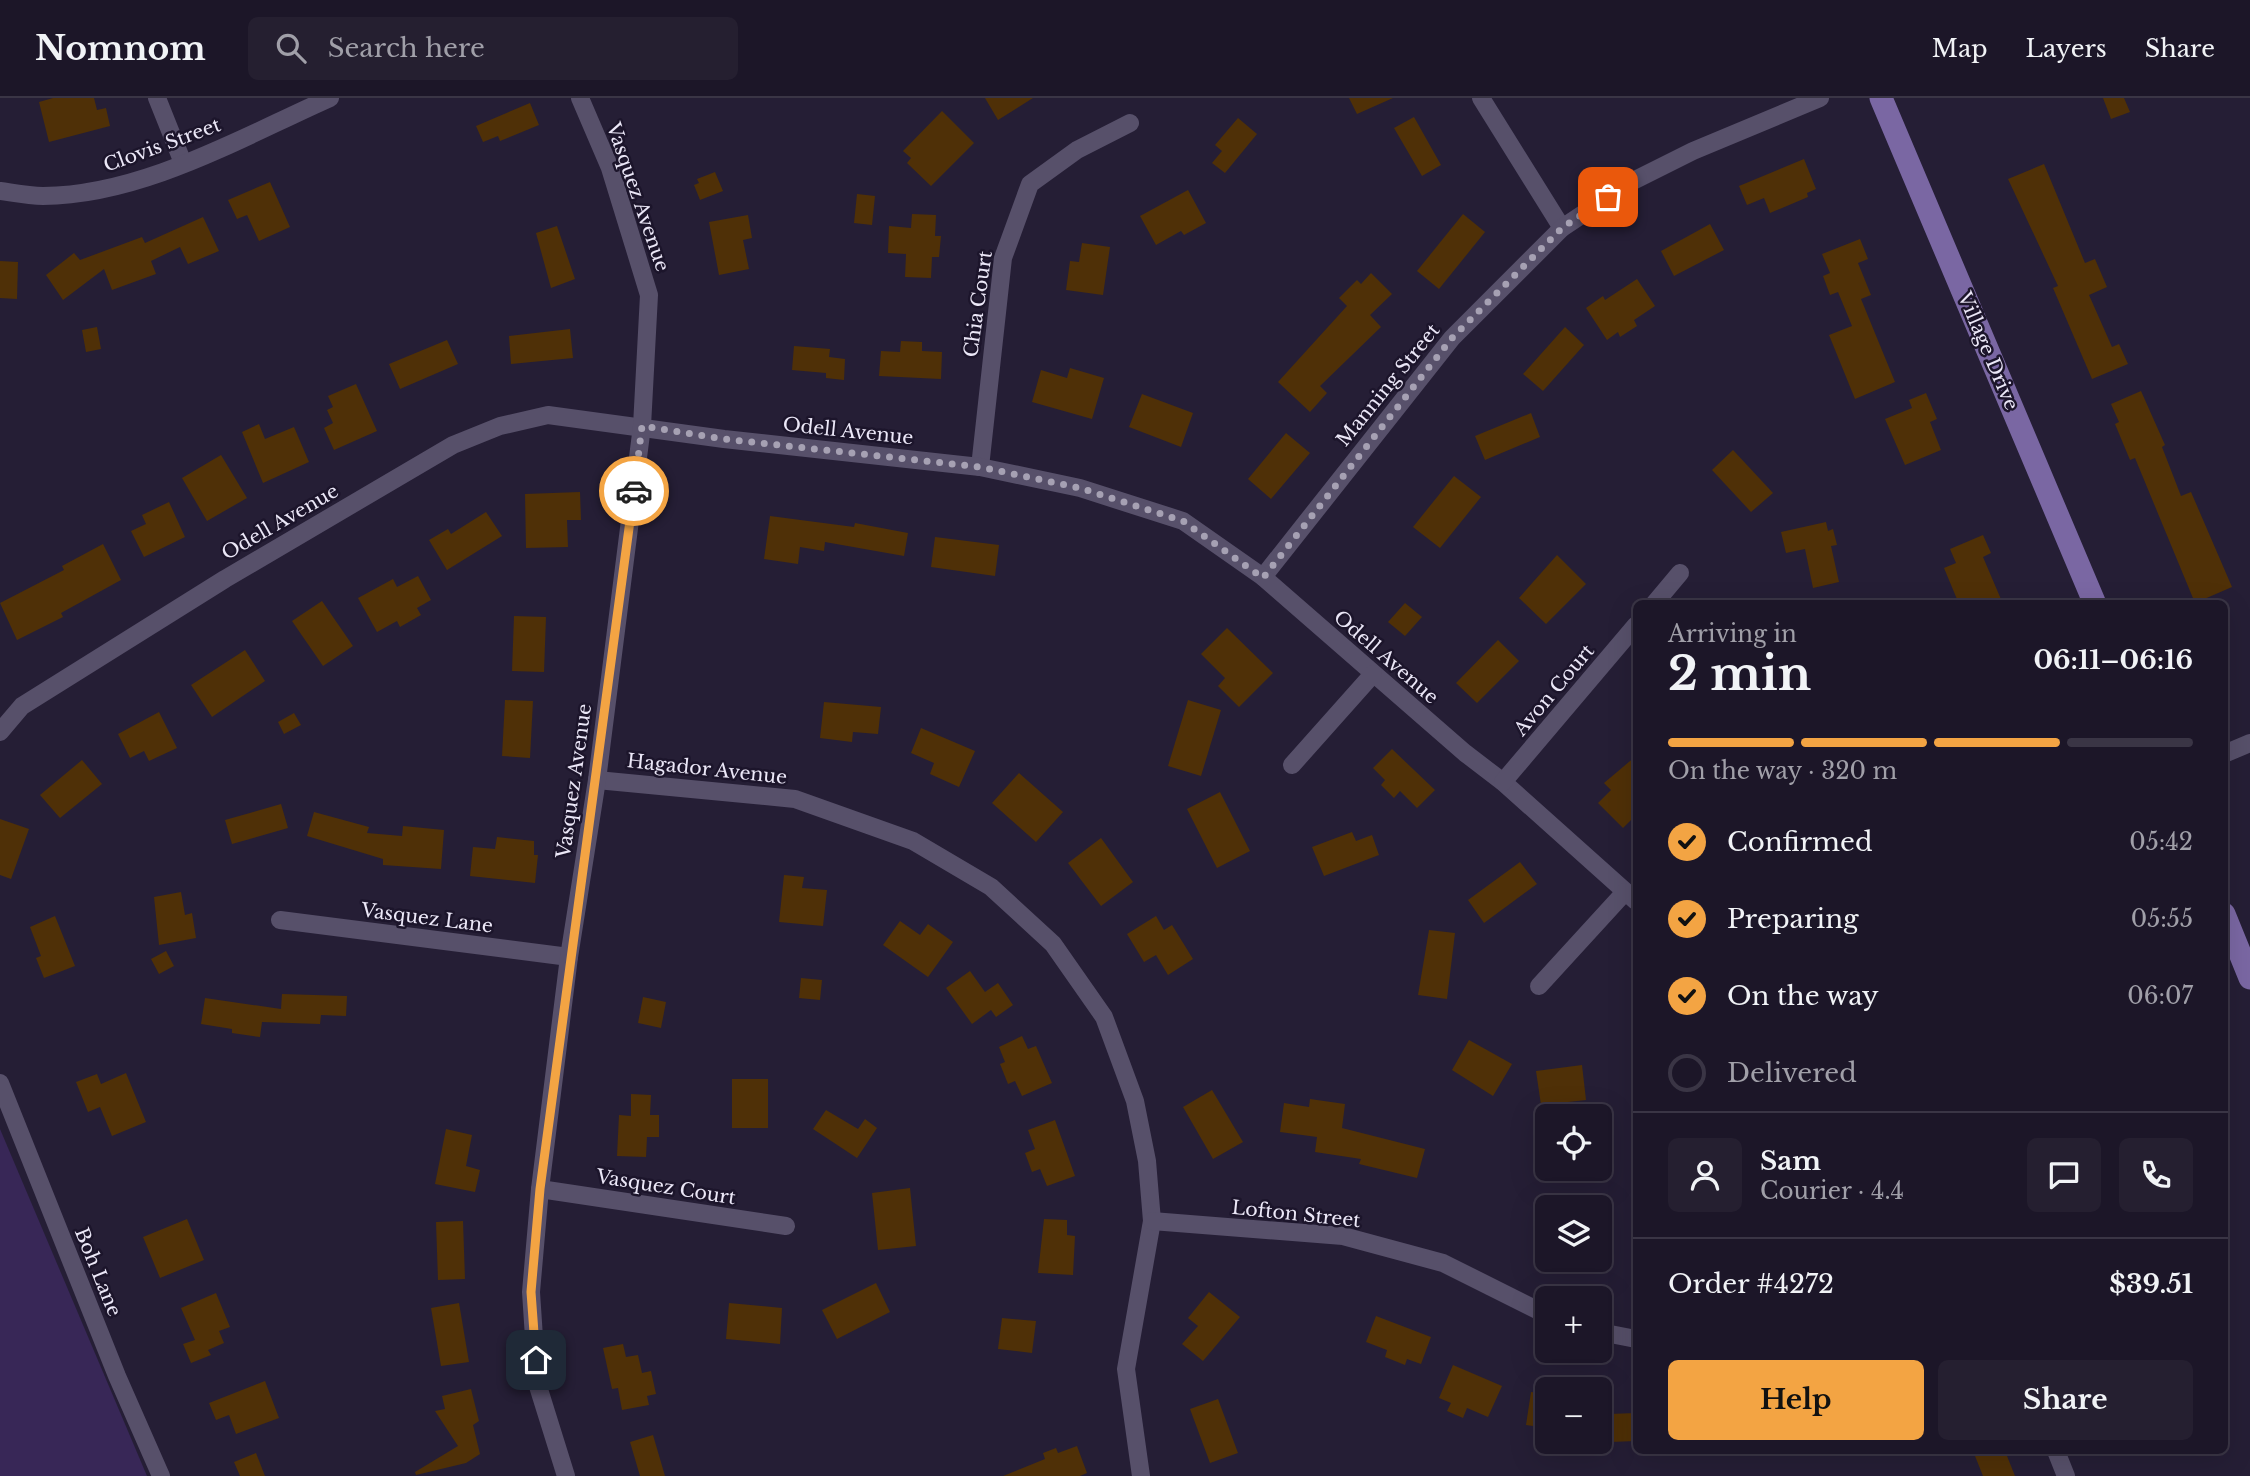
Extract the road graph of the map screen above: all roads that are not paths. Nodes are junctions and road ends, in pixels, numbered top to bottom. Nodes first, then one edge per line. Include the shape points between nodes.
1 (157, 98) edge
2 (330, 98) edge
3 (580, 98) edge
4 (1481, 98) edge
5 (1820, 98) edge
6 (1881, 98) edge
7 (1130, 123) dead end
8 (183, 163) junction
9 (0, 191) edge
10 (1562, 228) junction
11 (642, 426) junction
12 (980, 467) junction
13 (1681, 573) dead end
14 (1263, 578) junction
15 (1657, 600) edge
16 (2093, 600) edge
17 (1633, 629) edge
18 (1373, 674) junction
19 (0, 732) edge
20 (2250, 743) edge
21 (2228, 752) edge
22 (1292, 765) dead end
23 (597, 780) junction
24 (1503, 782) junction
25 (1631, 896) edge
26 (280, 920) dead end
27 (2228, 925) edge
28 (569, 957) junction
29 (2250, 978) edge
30 (1539, 986) dead end
31 (0, 1083) edge
32 (540, 1189) junction
33 (1152, 1222) junction
34 (786, 1226) dead end
35 (1535, 1309) edge
36 (1612, 1334) edge
37 (1633, 1338) edge
38 (2057, 1454) edge
39 (161, 1476) edge
40 (566, 1476) edge
41 (1141, 1476) edge
42 (2066, 1476) edge

1 - 8 street
2 - 8 street, Clovis Street
3 - 11 street, Vasquez Avenue via 610,169 649,295
4 - 10 street
5 - 10 street, Manning Street via 1692,151 1631,182
6 - 16 main road, Village Drive
7 - 12 street, Chia Court via 1077,150 1030,184 1003,258
8 - 9 street, Clovis Street via 106,189 42,196
10 - 14 street, Manning Street via 1452,338
11 - 12 street, Odell Avenue
11 - 19 street, Odell Avenue via 548,415 500,426 453,446 225,579 22,706
11 - 23 street, Vasquez Avenue
12 - 14 street, Odell Avenue via 1080,488 1183,521
13 - 15 street
14 - 18 street, Odell Avenue
17 - 24 street, Avon Court
18 - 22 street
18 - 24 street, Odell Avenue
20 - 21 street
23 - 28 street, Vasquez Avenue
23 - 33 street, Hagador Avenue via 795,799 913,841 991,887 1053,944 1104,1017 1135,1101 1147,1161
24 - 25 street, Odell Avenue
25 - 30 street
26 - 28 street, Vasquez Lane
27 - 29 main road
28 - 32 street, Vasquez Avenue
31 - 39 street, Boh Lane
32 - 34 street, Vasquez Court
32 - 40 street, Vasquez Avenue via 531,1292 537,1383
33 - 35 street, Lofton Street via 1343,1236 1443,1262
33 - 41 street, Hagador Avenue via 1126,1369
36 - 37 street
38 - 42 street

